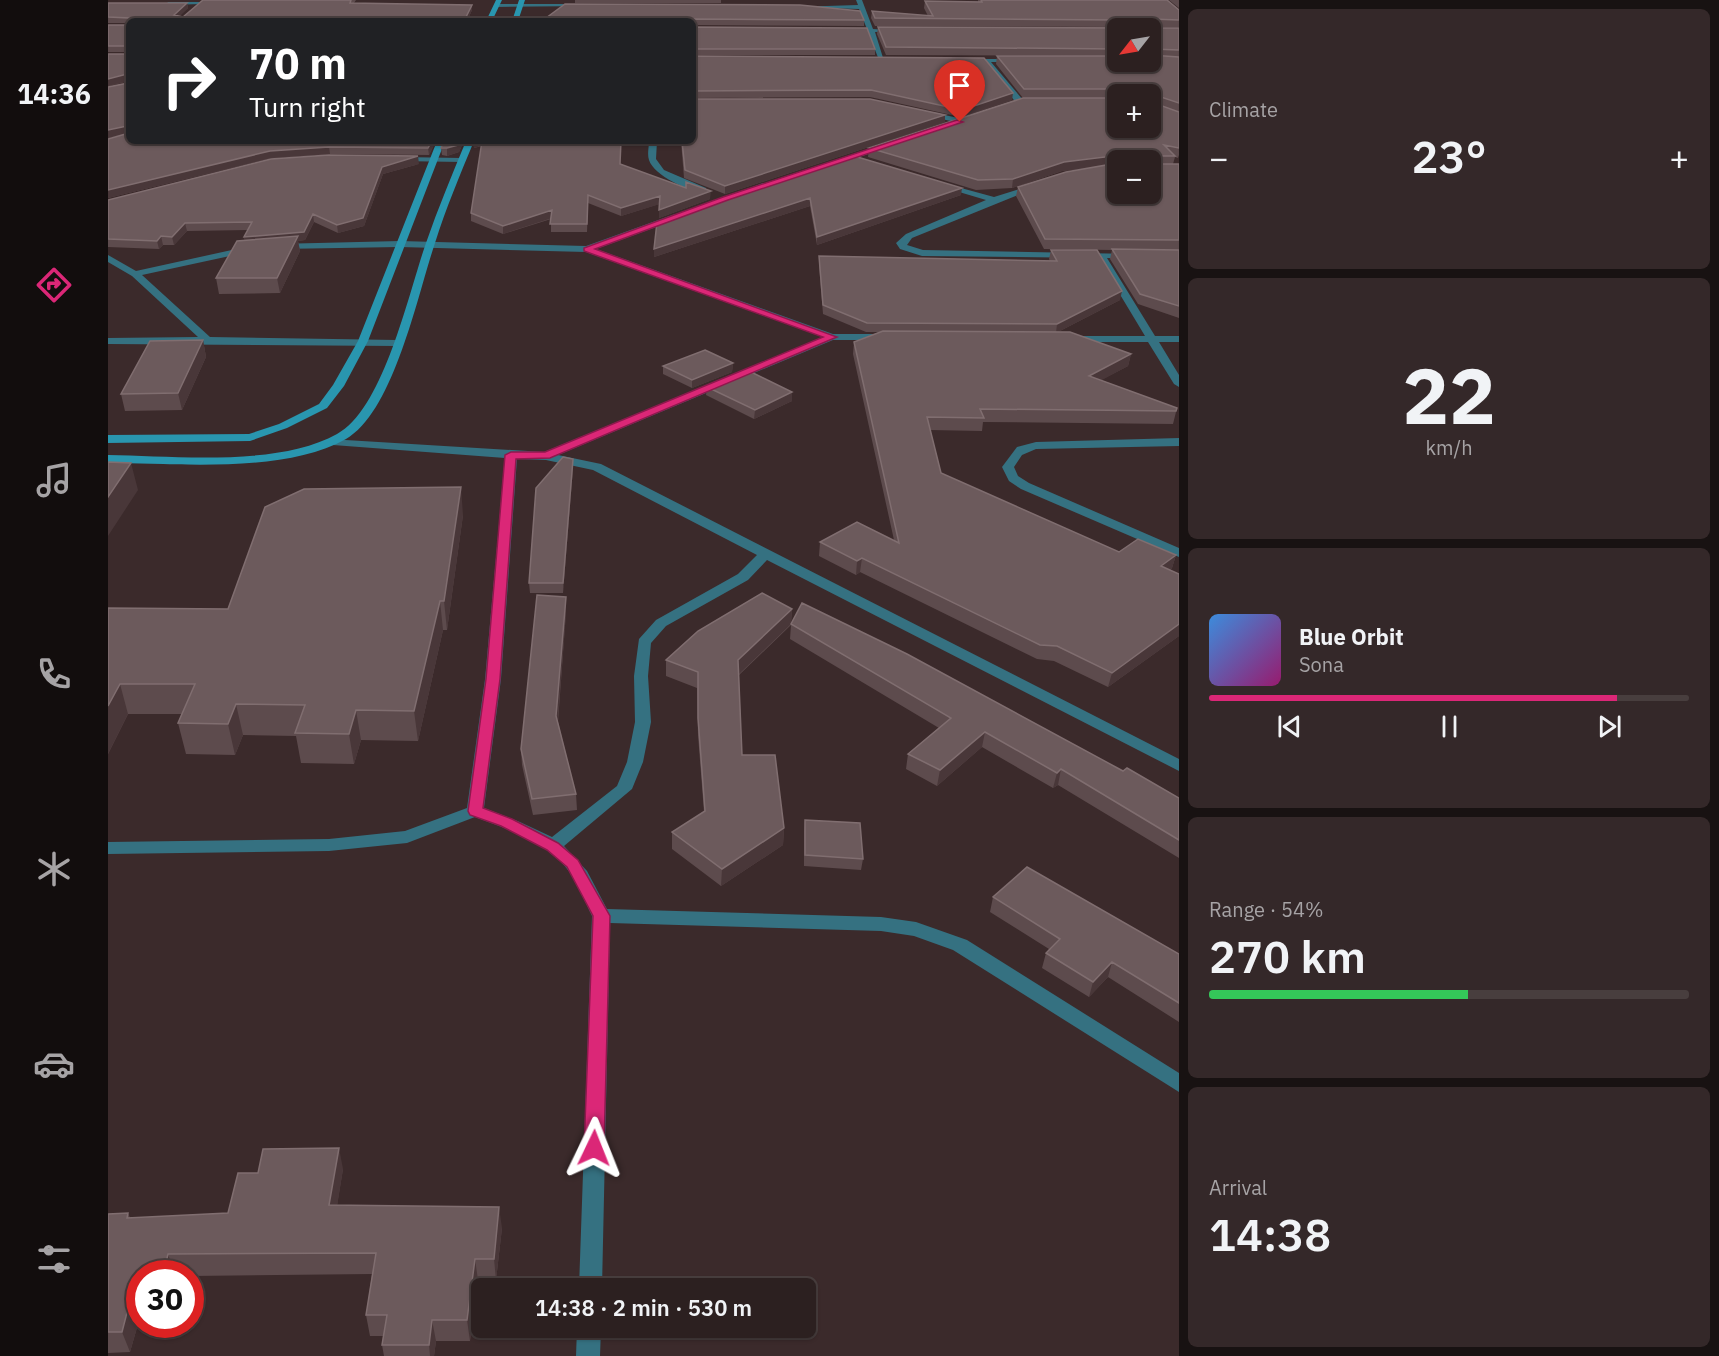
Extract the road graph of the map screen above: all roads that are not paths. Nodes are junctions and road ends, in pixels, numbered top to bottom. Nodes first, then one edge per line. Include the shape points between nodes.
1 (202, 2) edge
2 (498, 3) edge
3 (521, 3) edge
4 (860, 3) edge
5 (165, 4) edge
6 (594, 6) edge
7 (791, 7) edge
8 (193, 10) edge
9 (490, 18) edge
10 (516, 18) edge
11 (847, 30) edge
12 (870, 30) junction
13 (906, 30) edge
14 (870, 60) edge
15 (882, 60) junction
16 (894, 60) edge
17 (963, 60) edge
18 (986, 60) junction
19 (1022, 60) edge
20 (1020, 102) junction
21 (1032, 102) edge
22 (1010, 105) edge
23 (918, 111) edge
24 (970, 118) edge
25 (960, 122) junction
26 (938, 129) edge
27 (896, 143) edge
28 (440, 144) edge
29 (469, 144) edge
30 (653, 144) edge
31 (853, 157) junction
32 (388, 159) edge
33 (434, 160) junction
34 (462, 160) junction
35 (875, 163) edge
36 (832, 164) edge
37 (929, 180) edge
38 (779, 181) edge
39 (1046, 182) edge
40 (726, 199) junction
41 (994, 200) junction
42 (694, 210) edge
43 (683, 214) edge
44 (400, 243) junction
45 (430, 244) junction
46 (267, 247) edge
47 (255, 249) edge
48 (587, 249) junction
49 (1146, 255) edge
50 (1101, 256) junction
51 (108, 258) edge
52 (135, 274) junction
53 (832, 337) junction
54 (903, 338) edge
55 (1056, 338) edge
56 (1150, 339) junction
57 (1179, 339) edge
58 (207, 340) junction
59 (363, 340) junction
60 (108, 341) edge
61 (397, 343) junction
62 (1179, 384) edge
63 (108, 439) edge
64 (333, 441) junction
65 (1179, 442) edge
66 (511, 455) junction
67 (546, 456) junction
68 (108, 459) edge
69 (766, 553) junction
70 (1179, 553) edge
71 (1179, 766) edge
72 (476, 811) junction
73 (553, 846) junction
74 (108, 848) edge
75 (602, 916) junction
76 (1179, 1084) edge
77 (590, 1278) edge
78 (589, 1338) edge
79 (588, 1356) edge

1 - 5 street
1 - 8 street
2 - 3 street
2 - 9 street
3 - 6 street
3 - 10 street
4 - 7 street
4 - 12 street
11 - 12 street
12 - 13 street
12 - 15 street
14 - 15 street
15 - 16 street
17 - 18 street
18 - 19 street
18 - 20 street
20 - 21 street
20 - 22 street
23 - 25 street
24 - 25 street
25 - 26 street
27 - 31 street
28 - 33 street
29 - 34 street
30 - 40 street via 653,161 660,170
31 - 35 street
31 - 36 street
32 - 33 street
33 - 34 street
33 - 44 street
34 - 45 street
37 - 41 street
38 - 40 street
39 - 41 street
40 - 42 street
41 - 50 street via 901,243 921,253
43 - 48 street
44 - 45 street
44 - 46 street
44 - 59 street
45 - 48 street
45 - 61 street
47 - 52 street
48 - 53 street
49 - 50 street
50 - 56 street
51 - 52 street
52 - 58 street
53 - 54 street
53 - 67 street
55 - 56 street
56 - 57 street
56 - 62 street
58 - 59 street
58 - 60 street
59 - 61 street
59 - 63 street via 323,406 284,426 236,438
61 - 64 street via 365,415
64 - 66 street
64 - 68 street via 262,457
65 - 70 street via 1023,447 1008,467 1013,478 1025,486
66 - 67 street
66 - 72 street via 493,679
67 - 69 street via 597,467
69 - 71 street
69 - 73 street via 743,576 661,623 644,642 643,722 624,789
72 - 73 street
72 - 74 street via 407,837 329,845
73 - 75 street via 573,864
75 - 76 street via 881,924 916,929 960,945
75 - 77 street
78 - 79 street

